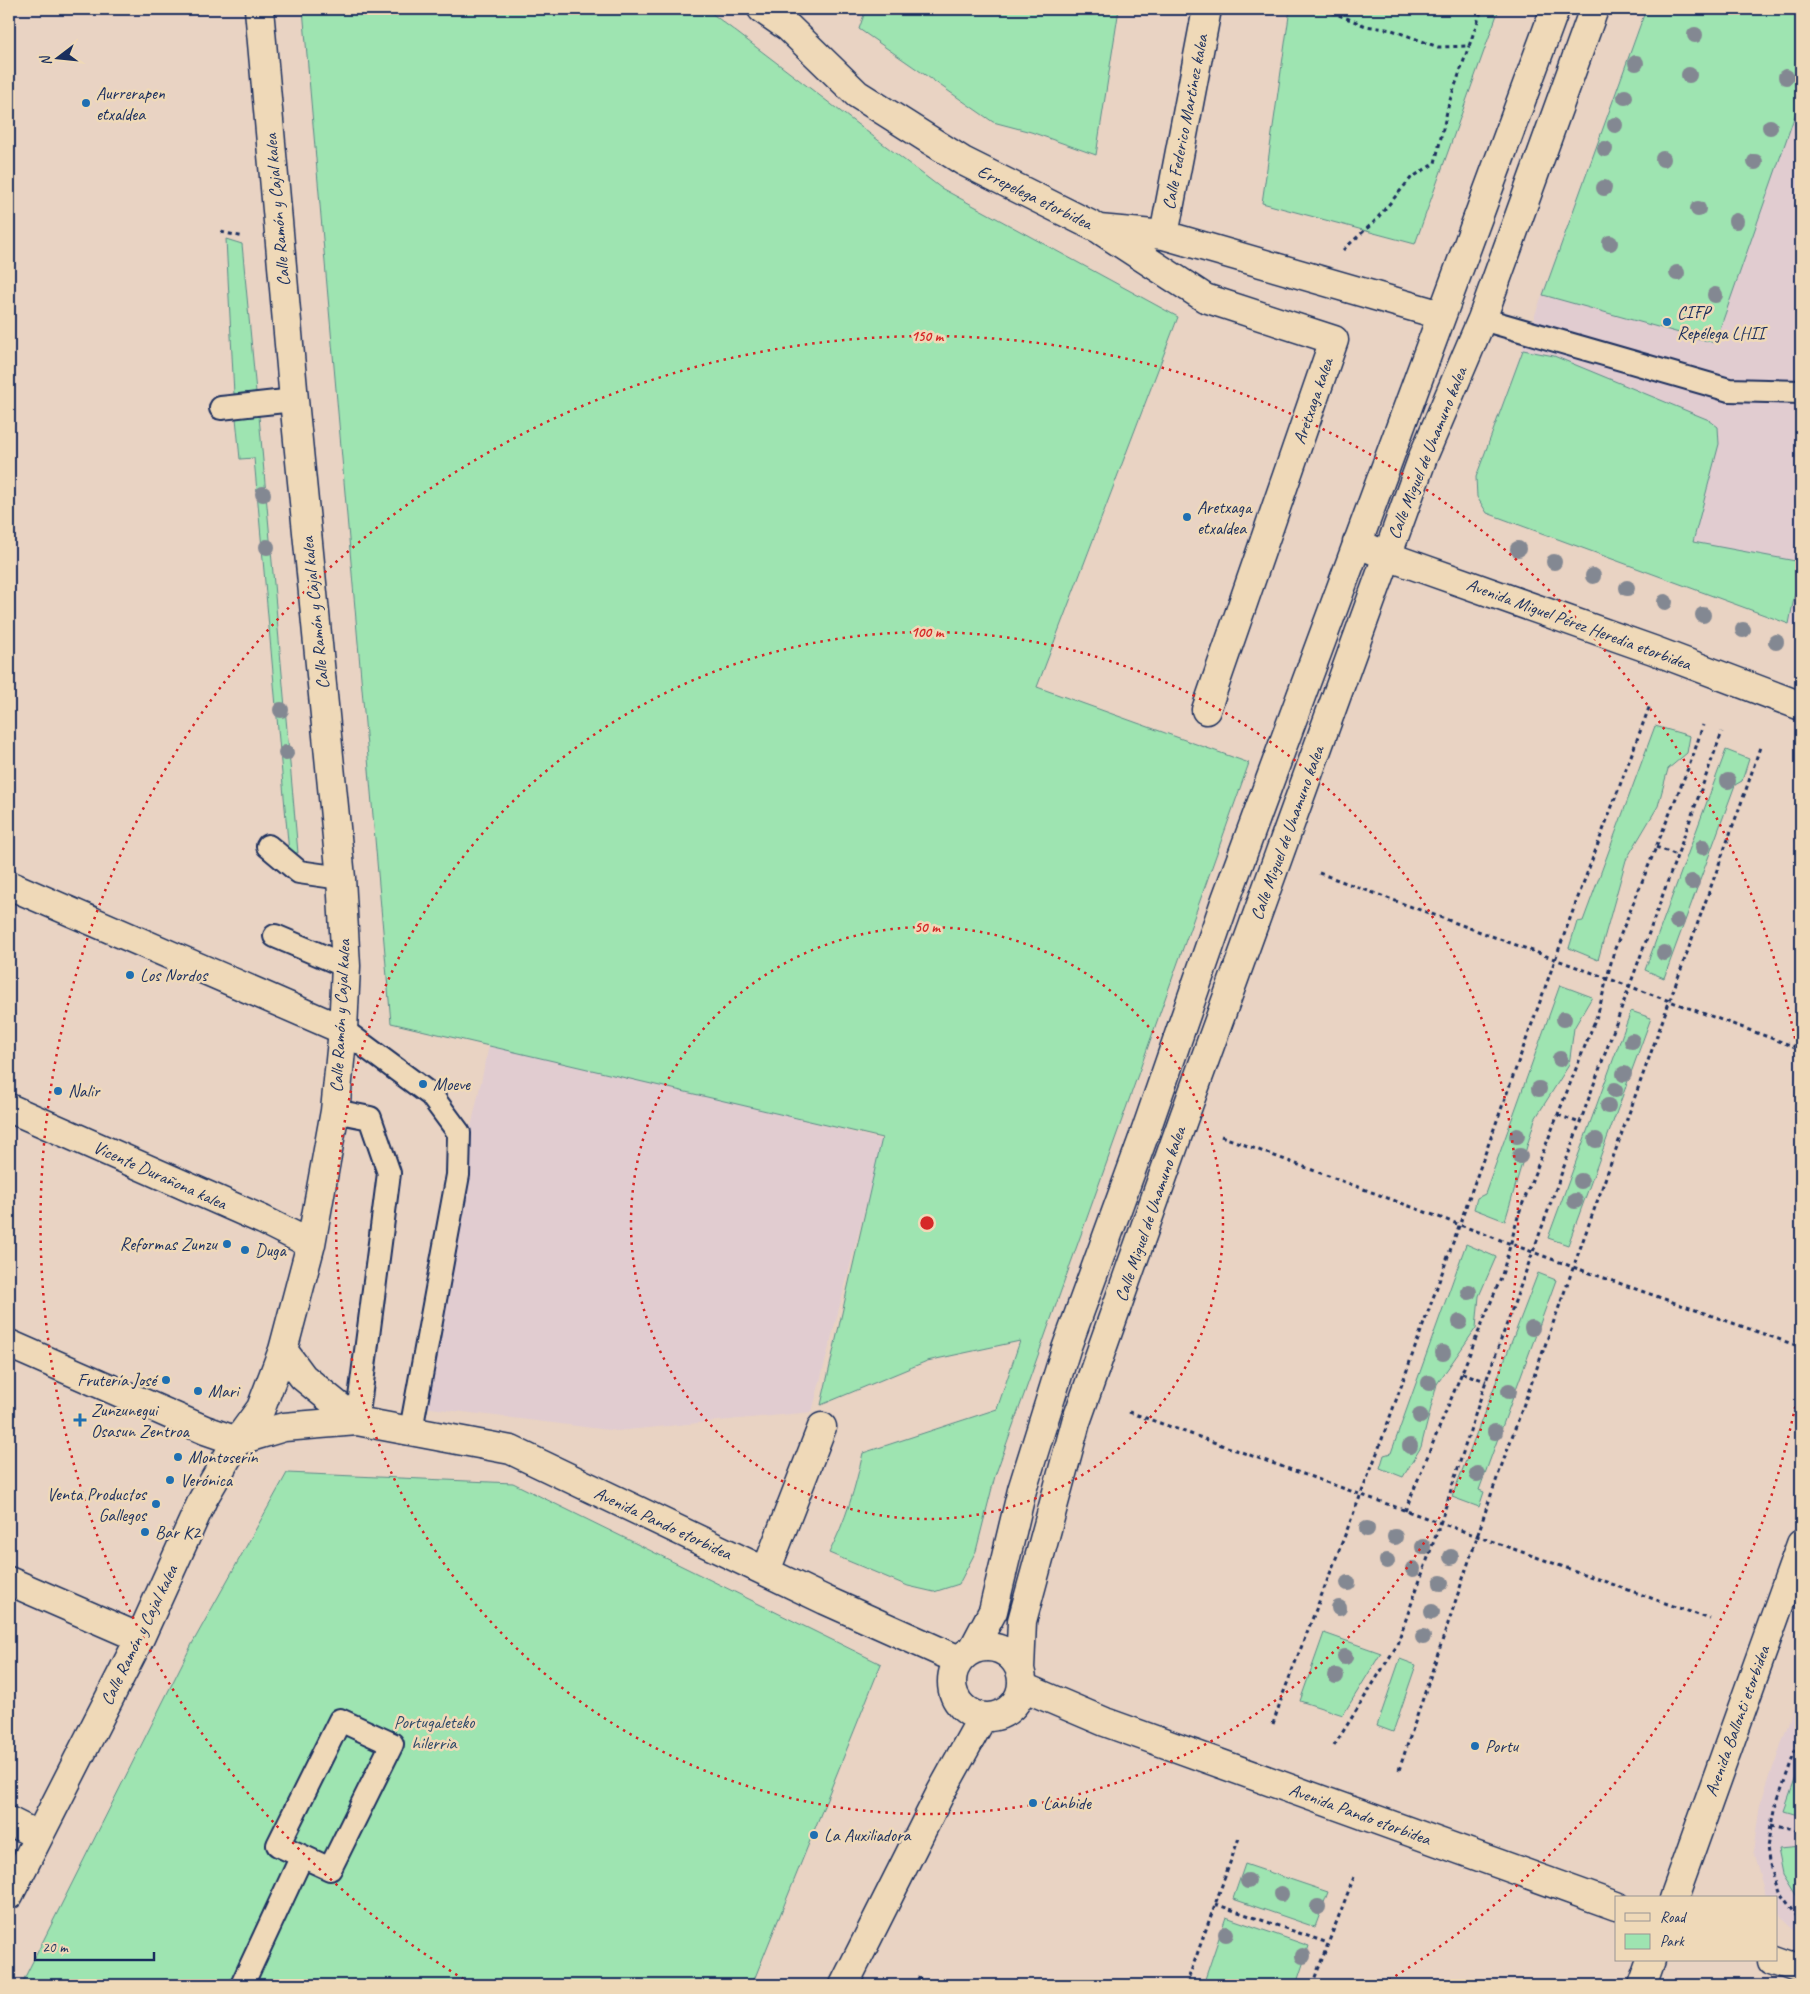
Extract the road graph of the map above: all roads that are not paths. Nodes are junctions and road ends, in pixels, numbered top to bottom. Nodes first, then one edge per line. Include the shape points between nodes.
1 (259, 9) edge
2 (762, 9) edge
3 (1207, 9) edge
4 (1555, 9) edge
5 (1594, 9) edge
6 (791, 18) edge
7 (1099, 229) junction
8 (1164, 235) junction
9 (1441, 315) junction
10 (1482, 319) junction
11 (1801, 392) edge
12 (294, 400) junction
13 (221, 408) dead end
14 (1357, 543) junction
15 (1387, 556) junction
16 (1801, 706) edge
17 (1206, 710) dead end
18 (268, 846) dead end
19 (341, 878) junction
20 (9, 885) edge
21 (275, 936) dead end
22 (346, 966) junction
23 (343, 1030) junction
24 (9, 1108) edge
25 (335, 1111) junction
26 (311, 1244) junction
27 (9, 1344) edge
28 (283, 1350) junction
29 (357, 1421) junction
30 (822, 1428) dead end
31 (411, 1430) junction
32 (238, 1441) junction
33 (1801, 1544) edge
34 (766, 1571) junction
35 (9, 1580) edge
36 (140, 1638) junction
37 (966, 1655) junction
38 (1020, 1687) junction
39 (974, 1714) junction
40 (9, 1821) edge
41 (39, 1836) junction
42 (302, 1856) junction
43 (9, 1895) edge
44 (1675, 1896) edge
45 (1615, 1906) edge
46 (1650, 1962) edge
47 (1778, 1962) edge
48 (1801, 1970) edge
49 (242, 1985) edge
50 (844, 1985) edge
51 (1642, 1985) edge

1 - 12 street, Calle Ramón y Cajal kalea
2 - 6 street, Errepelega etorbidea
3 - 8 street, Calle Federico Martínez kalea
4 - 9 street, Calle Miguel de Unamuno kalea
5 - 10 street, Calle Miguel de Unamuno kalea
6 - 7 street, Errepelega etorbidea via 857,94 964,162
7 - 8 street, Errepelega etorbidea
7 - 17 street, Aretxaga kalea via 1205,298 1334,340
8 - 9 street, Errepelega etorbidea
9 - 14 street, Calle Miguel de Unamuno kalea
10 - 11 lane via 1729,390
10 - 15 street, Calle Miguel de Unamuno kalea via 1423,457
12 - 13 lane
12 - 19 street, Calle Ramón y Cajal kalea
14 - 15 street, Avenida Miguel Pérez Heredia etorbidea
14 - 37 street, Calle Miguel de Unamuno kalea via 1066,1349 1022,1490 993,1611
15 - 16 street, Avenida Miguel Pérez Heredia etorbidea via 1644,646
15 - 38 street, Calle Miguel de Unamuno kalea via 1076,1422 1022,1621
18 - 19 lane via 299,872
19 - 22 street, Calle Ramón y Cajal kalea
20 - 23 street
21 - 22 lane
22 - 23 street, Calle Ramón y Cajal kalea
23 - 25 street, Calle Ramón y Cajal kalea
23 - 31 lane via 431,1095 459,1133 458,1175
24 - 26 street, Vicente Durañona kalea
25 - 26 street, Calle Ramón y Cajal kalea
25 - 29 lane via 370,1118 389,1173
26 - 28 street, Calle Ramón y Cajal kalea
27 - 32 street via 205,1430
28 - 29 street, Avenida Pando etorbidea via 303,1377
28 - 32 street, Calle Ramón y Cajal kalea via 261,1408
29 - 31 street, Avenida Pando etorbidea
29 - 32 street, Avenida Pando etorbidea via 284,1427
30 - 34 street
31 - 34 street, Avenida Pando etorbidea via 511,1450
32 - 36 street, Calle Ramón y Cajal kalea via 203,1499
33 - 44 street, Avenida Ballonti etorbidea
34 - 37 street, Avenida Pando etorbidea
35 - 36 street
36 - 41 street, Calle Ramón y Cajal kalea
37 - 38 street via 992,1646 1009,1654
37 - 39 street, Calle Miguel de Unamuno kalea via 952,1678 954,1696
38 - 39 street via 1000,1716
38 - 45 street, Avenida Pando etorbidea via 1105,1722
39 - 50 street via 941,1792
40 - 41 street
41 - 43 street, Calle Ramón y Cajal kalea
42 - 42 lane via 278,1844 340,1720 392,1744 330,1868
42 - 49 lane
46 - 51 street
47 - 48 street

